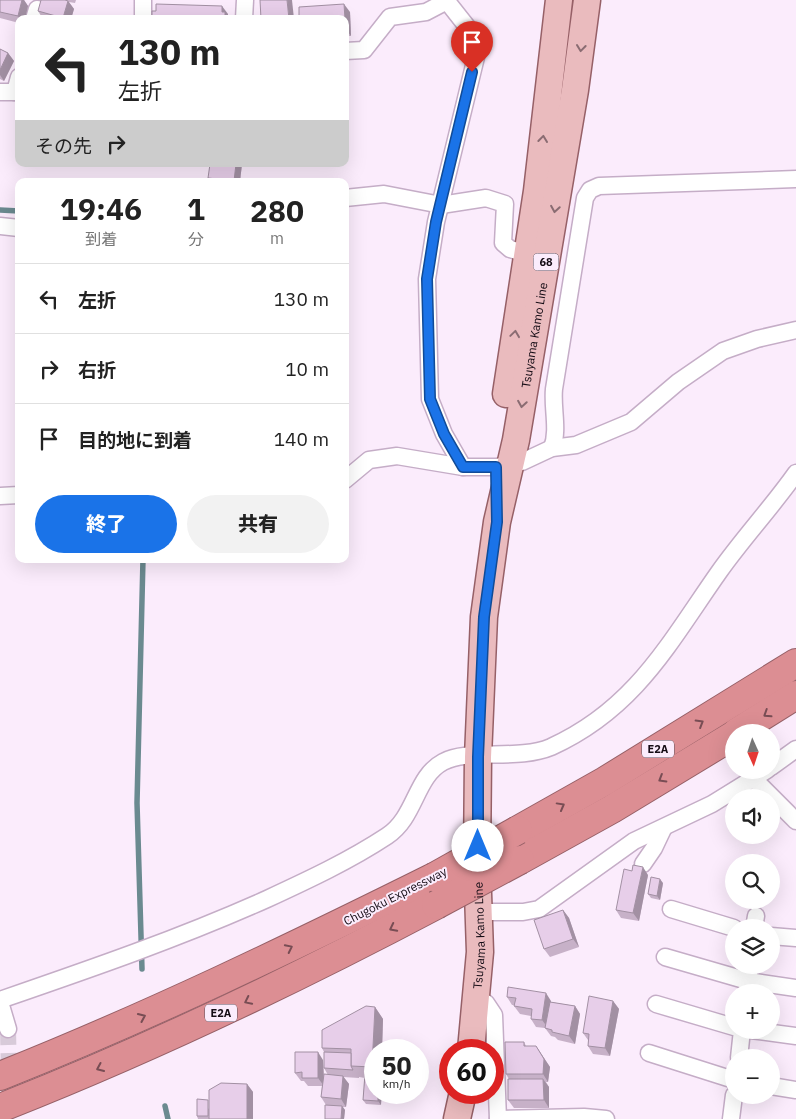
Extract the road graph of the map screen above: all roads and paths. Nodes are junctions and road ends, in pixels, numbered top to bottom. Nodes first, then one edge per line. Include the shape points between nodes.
1 (142, 0) edge
2 (245, 0) edge
3 (559, 0) edge
4 (587, 0) edge
5 (447, 1) edge
6 (143, 15) edge
7 (244, 15) edge
8 (349, 51) edge
9 (796, 179) edge
10 (349, 198) edge
11 (440, 205) junction
12 (0, 226) edge
13 (15, 228) edge
14 (527, 254) junction
15 (796, 330) edge
16 (552, 448) junction
17 (504, 466) junction
18 (463, 467) junction
19 (796, 473) edge
20 (349, 477) edge
21 (15, 495) edge
22 (0, 496) edge
23 (796, 663) edge
24 (796, 695) edge
25 (750, 724) edge
26 (725, 740) edge
27 (796, 749) edge
28 (478, 757) junction
29 (780, 761) edge
30 (753, 779) edge
31 (765, 779) edge
32 (793, 814) edge
33 (663, 828) junction
34 (643, 864) dead end
35 (672, 909) dead end
36 (479, 912) junction
37 (725, 925) edge
38 (780, 937) edge
39 (796, 938) edge
40 (665, 958) dead end
41 (739, 984) edge
42 (780, 988) edge
43 (796, 988) edge
44 (476, 998) junction
45 (0, 1001) edge
46 (656, 1004) dead end
47 (725, 1024) edge
48 (8, 1029) tunnel mouth
49 (780, 1034) edge
50 (796, 1036) edge
51 (472, 1039) edge
52 (649, 1053) dead end
53 (0, 1076) edge
54 (725, 1077) edge
55 (780, 1087) edge
56 (796, 1090) edge
57 (460, 1104) edge
58 (733, 1104) edge
59 (0, 1108) edge
60 (457, 1119) edge
61 (498, 1119) edge
62 (606, 1119) edge
63 (731, 1119) edge

1 - 6 street
2 - 7 street
14 -> 3 main road, Tsuyama Kamo Line / 68
4 -> 17 main road, Tsuyama Kamo Line / 68 via 575,90
5 - 8 street via 426,12 390,17 364,50
5 - 11 street via 472,33 476,53
9 - 16 street via 599,186 590,190 585,198 552,401 556,438
10 - 11 street via 384,194
11 - 14 street via 486,198 505,204 503,242 510,249
11 - 18 street via 427,279 430,399 444,434
12 - 13 street
17 -> 14 main road, Tsuyama Kamo Line / 68
15 - 16 street via 723,351 678,382 631,422 576,445
16 - 17 street
17 - 18 street
17 - 28 main road, Tsuyama Kamo Line / 68 via 484,617
18 - 20 street via 397,456 369,460
19 - 28 street via 721,569 647,676 628,696 552,746 533,753
21 - 22 street
53 -> 23 highway, Chugoku Expressway / E2A, bridge via 203,990 434,877 605,781
24 -> 25 highway
26 -> 59 highway, E2A, bridge via 612,809 325,964 208,1020
27 - 29 street
28 - 36 main road, Tsuyama Kamo Line / 68
28 - 45 street via 444,761 429,772 401,826 326,872 217,921
30 - 33 street
31 - 32 street
33 - 34 street
33 - 36 street via 634,841 540,909
35 - 37 street
36 - 44 main road, Tsuyama Kamo Line / 68
38 - 39 street
40 - 41 street
42 - 43 street
44 - 51 main road, Tsuyama Kamo Line / 68
44 - 61 street via 486,1003 494,1015
45 - 48 street
46 - 47 street
49 - 50 street
52 - 54 street
55 - 56 street
57 - 60 main road
58 - 63 street
61 - 62 street

